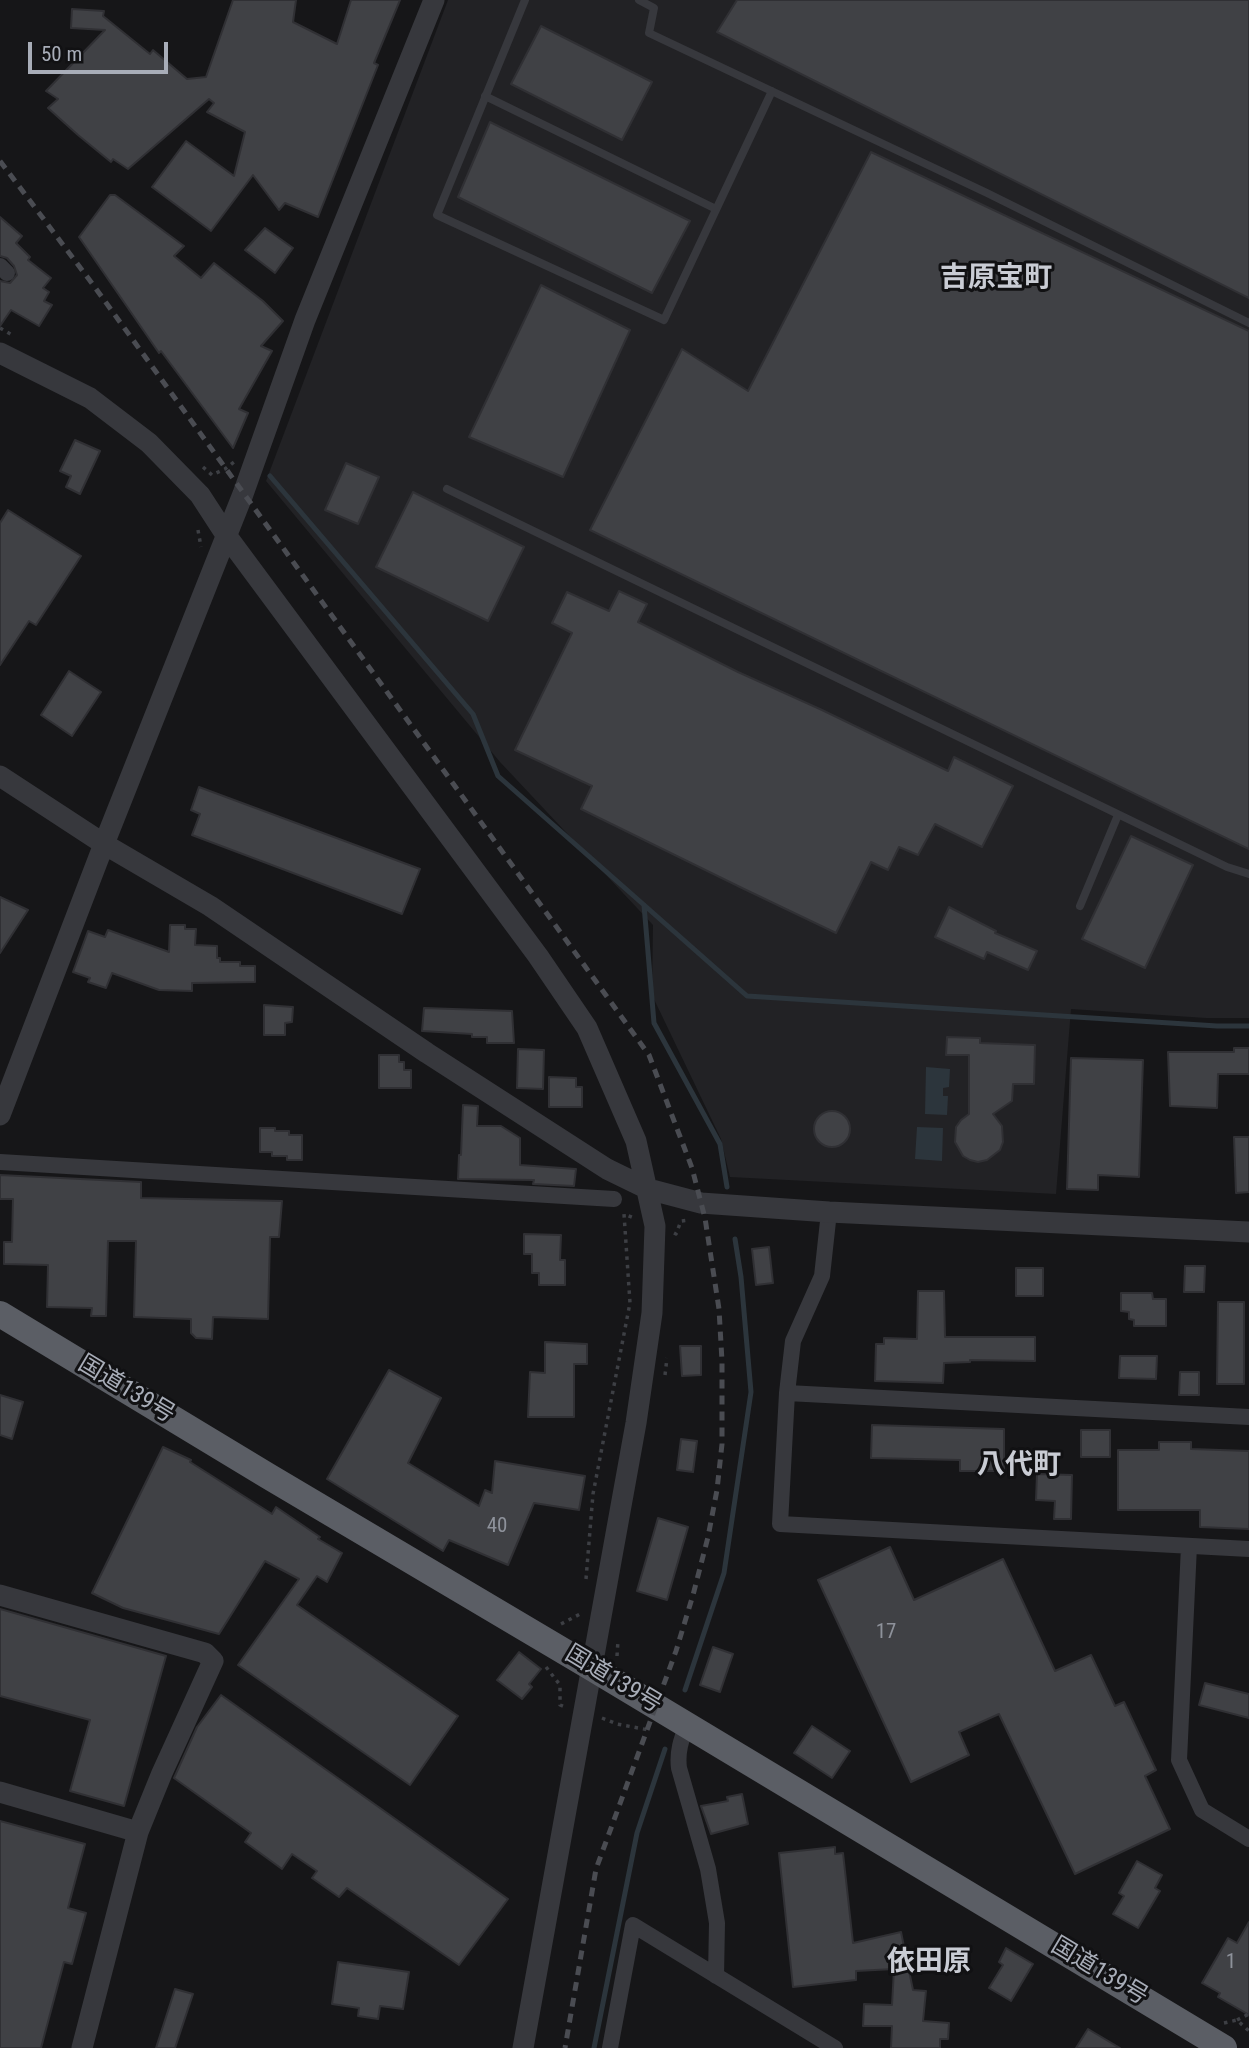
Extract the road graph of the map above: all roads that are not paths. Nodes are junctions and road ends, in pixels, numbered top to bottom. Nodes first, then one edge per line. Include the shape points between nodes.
1 (434, 0) edge
2 (524, 0) edge
3 (639, 0) edge
4 (772, 91) junction
5 (485, 96) junction
6 (716, 209) junction
7 (1249, 323) edge
8 (0, 353) edge
9 (447, 489) dead end
10 (226, 535) junction
11 (0, 776) edge
12 (1118, 814) junction
13 (104, 844) junction
14 (1249, 874) edge
15 (1080, 906) dead end
16 (0, 1115) edge
17 (0, 1163) edge
18 (648, 1189) junction
19 (614, 1199) dead end
20 (830, 1212) junction
21 (1249, 1233) edge
22 (0, 1314) edge
23 (787, 1393) junction
24 (1249, 1417) edge
25 (1189, 1546) junction
26 (1249, 1549) edge
27 (0, 1595) edge
28 (593, 1668) junction
29 (687, 1725) junction
30 (0, 1792) edge
31 (138, 1832) junction
32 (1249, 1839) edge
33 (716, 1976) junction
34 (82, 2048) edge
35 (523, 2048) edge
36 (610, 2048) edge
37 (835, 2048) edge
38 (1224, 2048) edge

1 - 10 street via 305,320
2 - 5 lane
3 - 4 lane via 654,8 649,33
4 - 6 lane
4 - 7 lane
5 - 6 lane
5 - 6 lane via 437,215 664,320
8 - 10 street via 89,398 149,443 200,495
9 - 12 lane
10 - 13 street
10 - 18 street via 587,1028 636,1141
11 - 13 street
12 - 14 lane
12 - 15 lane
13 - 16 street
13 - 18 street via 210,906 596,1162
17 - 19 street
18 - 20 street via 701,1203
18 - 28 street via 655,1226 652,1313
20 - 21 street
20 - 23 street via 821,1276 793,1341
22 - 28 highway, 国道139号
23 - 24 street
23 - 25 street via 780,1524
25 - 26 street
25 - 32 street via 1179,1760 1202,1811
27 - 31 street via 205,1653 213,1661
28 - 29 highway, 国道139号
28 - 35 street
29 - 33 street via 678,1749 679,1768 708,1870 717,1923
29 - 38 highway, 国道139号
30 - 31 street
31 - 34 street
33 - 36 street via 632,1925
33 - 37 street

